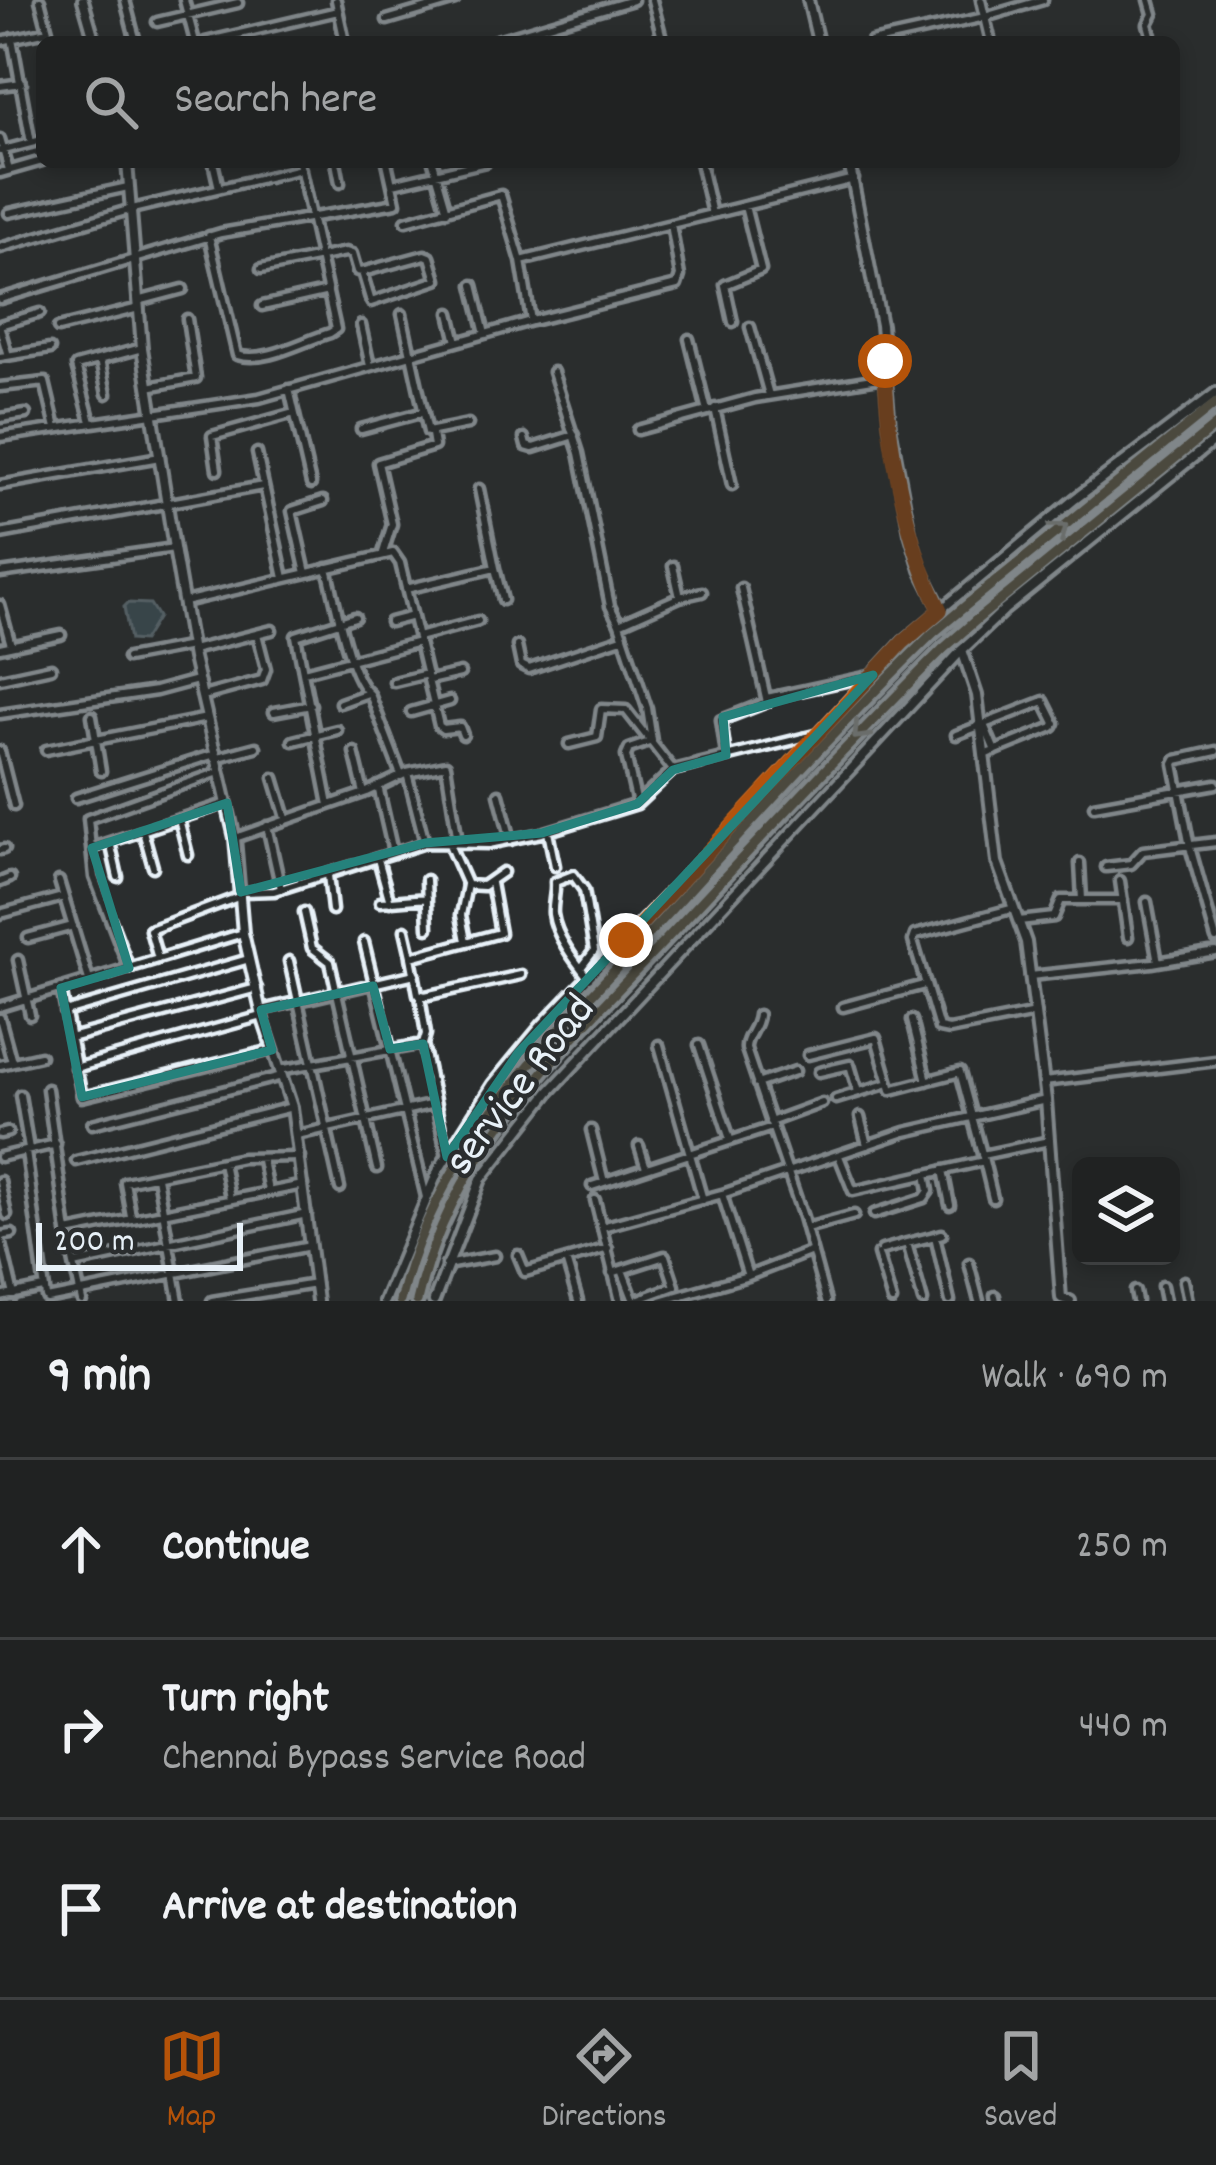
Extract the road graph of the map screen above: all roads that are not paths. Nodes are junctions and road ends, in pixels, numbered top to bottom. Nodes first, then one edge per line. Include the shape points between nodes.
1 (40, 0) edge
2 (83, 0) edge
3 (125, 0) edge
4 (184, 0) edge
5 (336, 0) edge
6 (455, 0) edge
7 (633, 0) edge
8 (652, 0) edge
9 (808, 0) edge
10 (981, 0) edge
11 (1043, 0) edge
12 (1149, 0) edge
13 (238, 3) dead end
14 (338, 11) junction
15 (188, 13) junction
16 (985, 17) junction
17 (388, 20) dead end
18 (157, 22) dead end
19 (48, 31) junction
20 (523, 32) junction
21 (49, 36) edge
22 (92, 36) edge
23 (134, 36) edge
24 (194, 36) edge
25 (231, 36) edge
26 (344, 36) edge
27 (510, 36) edge
28 (524, 36) edge
29 (661, 36) edge
30 (817, 36) edge
31 (898, 36) edge
32 (990, 36) edge
33 (1151, 36) edge
34 (12, 38) junction
35 (0, 41) edge
36 (22, 82) junction
37 (0, 86) edge
38 (0, 139) edge
39 (36, 142) edge
40 (31, 143) junction
41 (1, 150) edge
42 (36, 163) edge
43 (131, 168) edge
44 (214, 168) edge
45 (293, 168) edge
46 (300, 168) edge
47 (337, 168) edge
48 (389, 168) edge
49 (434, 168) edge
50 (461, 168) edge
51 (701, 168) edge
52 (851, 168) edge
53 (4, 171) edge
54 (436, 174) junction
55 (854, 179) junction
56 (340, 183) dead end
57 (393, 184) junction
58 (130, 186) junction
59 (219, 188) junction
60 (745, 206) junction
61 (132, 209) junction
62 (447, 211) junction
63 (9, 213) dead end
64 (712, 214) junction
65 (312, 220) junction
66 (406, 221) dead end
67 (671, 224) junction
68 (209, 236) junction
69 (1, 248) edge
70 (320, 257) junction
71 (132, 260) junction
72 (520, 261) junction
73 (261, 269) dead end
74 (362, 272) junction
75 (473, 285) dead end
76 (183, 289) dead end
77 (328, 291) junction
78 (0, 299) edge
79 (139, 304) junction
80 (262, 306) dead end
81 (40, 313) dead end
82 (450, 313) dead end
83 (402, 314) dead end
84 (187, 319) dead end
85 (531, 321) junction
86 (733, 322) dead end
87 (361, 325) dead end
88 (750, 326) dead end
89 (0, 327) edge
90 (58, 328) dead end
91 (485, 334) junction
92 (689, 339) dead end
93 (457, 342) junction
94 (142, 349) junction
95 (50, 350) dead end
96 (412, 355) junction
97 (4, 357) edge
98 (100, 360) junction
99 (370, 367) junction
100 (553, 372) dead end
101 (885, 376) junction
102 (0, 387) edge
103 (148, 387) junction
104 (289, 389) junction
105 (1216, 393) edge
106 (107, 394) dead end
107 (769, 395) junction
108 (1216, 403) edge
109 (711, 410) junction
110 (424, 412) junction
111 (294, 413) junction
112 (26, 414) dead end
113 (152, 414) junction
114 (0, 418) edge
115 (91, 422) junction
116 (468, 424) dead end
117 (1216, 425) edge
118 (56, 429) junction
119 (361, 429) dead end
120 (638, 430) dead end
121 (431, 434) junction
122 (574, 435) junction
123 (0, 437) edge
124 (524, 438) dead end
125 (1216, 439) edge
126 (257, 453) dead end
127 (160, 457) junction
128 (218, 470) dead end
129 (0, 484) edge
130 (311, 484) dead end
131 (732, 485) dead end
132 (263, 486) junction
133 (479, 489) dead end
134 (323, 501) dead end
135 (167, 504) junction
136 (0, 534) edge
137 (174, 548) junction
138 (383, 554) junction
139 (673, 566) dead end
140 (327, 568) junction
141 (495, 568) junction
142 (0, 573) edge
143 (306, 573) junction
144 (284, 578) junction
145 (741, 588) dead end
146 (406, 589) junction
147 (702, 592) dead end
148 (680, 597) junction
149 (503, 600) dead end
150 (184, 602) junction
151 (0, 605) edge
152 (940, 610) junction
153 (413, 616) junction
154 (356, 617) dead end
155 (341, 621) junction
156 (478, 621) dead end
157 (390, 622) dead end
158 (619, 624) junction
159 (272, 630) dead end
160 (257, 634) junction
161 (62, 635) dead end
162 (622, 638) junction
163 (418, 640) junction
164 (10, 645) junction
165 (517, 646) dead end
166 (0, 648) edge
167 (192, 648) junction
168 (962, 650) junction
169 (127, 658) dead end
170 (352, 660) junction
171 (51, 668) dead end
172 (304, 672) junction
173 (460, 673) dead end
174 (873, 675) junction
175 (428, 677) junction
176 (0, 679) edge
177 (198, 680) junction
178 (394, 682) dead end
179 (368, 693) junction
180 (202, 696) junction
181 (767, 698) junction
182 (450, 701) dead end
183 (340, 703) dead end
184 (310, 705) junction
185 (434, 706) junction
186 (274, 712) dead end
187 (411, 712) dead end
188 (0, 714) edge
189 (92, 716) dead end
190 (207, 718) junction
191 (983, 727) junction
192 (338, 730) dead end
193 (820, 734) junction
194 (317, 735) junction
195 (464, 735) dead end
196 (956, 735) dead end
197 (96, 740) junction
198 (292, 740) dead end
199 (652, 741) junction
200 (568, 744) dead end
201 (256, 747) dead end
202 (46, 750) dead end
203 (0, 751) edge
204 (1216, 751) edge
205 (354, 752) dead end
206 (989, 753) junction
207 (726, 755) junction
208 (215, 756) junction
209 (673, 770) junction
210 (101, 771) dead end
211 (219, 772) junction
212 (404, 774) junction
213 (274, 778) dead end
214 (1216, 784) edge
215 (378, 785) junction
216 (1181, 792) junction
217 (364, 793) junction
218 (499, 794) dead end
219 (76, 798) dead end
220 (227, 803) junction
221 (637, 804) junction
222 (329, 805) junction
223 (14, 806) dead end
224 (1094, 806) dead end
225 (286, 818) junction
226 (179, 819) junction
227 (267, 826) junction
228 (142, 831) junction
229 (548, 832) junction
230 (235, 838) junction
231 (511, 840) junction
232 (110, 842) junction
233 (448, 842) junction
234 (458, 842) junction
235 (1216, 842) edge
236 (425, 844) junction
237 (1190, 847) junction
238 (92, 848) junction
239 (393, 853) junction
240 (188, 855) dead end
241 (378, 859) junction
242 (1080, 863) dead end
243 (555, 866) dead end
244 (153, 867) dead end
245 (1106, 867) dead end
246 (503, 872) dead end
247 (328, 875) junction
248 (118, 877) dead end
249 (10, 878) dead end
250 (426, 880) dead end
251 (59, 881) dead end
252 (1120, 881) dead end
253 (0, 882) edge
254 (491, 883) junction
255 (467, 885) junction
256 (281, 889) junction
257 (242, 894) junction
258 (63, 897) junction
259 (427, 898) junction
260 (1082, 900) junction
261 (1123, 900) junction
262 (1147, 902) dead end
263 (1011, 908) junction
264 (332, 910) dead end
265 (304, 912) dead end
266 (0, 914) edge
267 (1018, 921) junction
268 (73, 926) junction
269 (428, 928) dead end
270 (405, 930) dead end
271 (243, 933) junction
272 (28, 938) dead end
273 (1128, 938) dead end
274 (1216, 939) edge
275 (364, 942) dead end
276 (466, 943) junction
277 (1216, 952) edge
278 (411, 957) junction
279 (249, 958) junction
280 (18, 959) dead end
281 (158, 959) junction
282 (289, 961) dead end
283 (1158, 962) junction
284 (129, 968) junction
285 (580, 968) junction
286 (415, 974) junction
287 (521, 975) dead end
288 (1030, 976) junction
289 (589, 979) junction
290 (89, 980) junction
291 (924, 985) junction
292 (374, 986) junction
293 (61, 988) junction
294 (257, 988) junction
295 (336, 995) junction
296 (420, 996) junction
297 (26, 997) junction
298 (298, 1003) junction
299 (0, 1007) edge
300 (843, 1007) dead end
301 (65, 1012) junction
302 (1035, 1012) junction
303 (262, 1013) junction
304 (30, 1015) dead end
305 (758, 1016) dead end
306 (0, 1018) edge
307 (912, 1020) dead end
308 (70, 1038) junction
309 (423, 1044) junction
310 (699, 1045) dead end
311 (659, 1046) dead end
312 (390, 1049) junction
313 (272, 1050) junction
314 (808, 1055) dead end
315 (40, 1056) dead end
316 (349, 1056) junction
317 (1216, 1061) edge
318 (12, 1062) junction
319 (312, 1063) junction
320 (0, 1065) edge
321 (75, 1068) junction
322 (795, 1071) dead end
323 (819, 1072) dead end
324 (280, 1073) junction
325 (926, 1081) junction
326 (1044, 1082) junction
327 (890, 1083) junction
328 (757, 1084) junction
329 (47, 1089) dead end
330 (858, 1092) junction
331 (20, 1095) dead end
332 (836, 1099) dead end
333 (1046, 1100) junction
334 (822, 1103) dead end
335 (434, 1104) junction
336 (292, 1107) junction
337 (404, 1112) junction
338 (971, 1116) junction
339 (860, 1117) dead end
340 (364, 1120) junction
341 (92, 1124) dead end
342 (771, 1125) junction
343 (326, 1128) junction
344 (591, 1130) dead end
345 (297, 1135) junction
346 (730, 1140) junction
347 (1049, 1141) junction
348 (56, 1144) junction
349 (867, 1145) junction
350 (639, 1146) dead end
351 (28, 1150) junction
352 (690, 1154) junction
353 (839, 1155) junction
354 (0, 1157) edge
355 (300, 1157) junction
356 (447, 1157) junction
357 (262, 1158) junction
358 (983, 1158) junction
359 (58, 1161) junction
360 (223, 1162) junction
361 (376, 1168) dead end
362 (646, 1168) junction
363 (943, 1170) junction
364 (787, 1171) junction
365 (926, 1174) junction
366 (157, 1177) junction
367 (0, 1181) edge
368 (604, 1182) junction
369 (303, 1185) junction
370 (592, 1186) dead end
371 (340, 1187) dead end
372 (268, 1192) junction
373 (722, 1194) junction
374 (426, 1197) junction
375 (230, 1198) junction
376 (993, 1198) dead end
377 (595, 1200) dead end
378 (703, 1200) junction
379 (950, 1205) dead end
380 (162, 1210) junction
381 (307, 1214) junction
382 (874, 1214) dead end
383 (7, 1215) dead end
384 (854, 1215) dead end
385 (131, 1218) junction
386 (602, 1227) junction
387 (806, 1228) junction
388 (67, 1232) junction
389 (12, 1234) dead end
390 (0, 1236) edge
391 (170, 1242) junction
392 (907, 1243) junction
393 (310, 1246) junction
394 (608, 1247) junction
395 (812, 1251) junction
396 (518, 1255) dead end
397 (495, 1256) dead end
398 (566, 1260) junction
399 (969, 1263) dead end
400 (74, 1264) junction
401 (445, 1266) junction
402 (622, 1270) junction
403 (173, 1271) junction
404 (612, 1274) junction
405 (748, 1276) junction
406 (1184, 1281) dead end
407 (315, 1284) junction
408 (1162, 1286) dead end
409 (45, 1288) junction
410 (80, 1291) junction
411 (14, 1295) junction
412 (0, 1297) edge
413 (47, 1300) edge
414 (1062, 1300) edge
415 (82, 1301) edge
416 (179, 1301) edge
417 (212, 1301) edge
418 (317, 1301) edge
419 (384, 1301) edge
420 (400, 1301) edge
421 (419, 1301) edge
422 (434, 1301) edge
423 (578, 1301) edge
424 (620, 1301) edge
425 (662, 1301) edge
426 (826, 1301) edge
427 (892, 1301) edge
428 (923, 1301) edge
429 (950, 1301) edge
430 (980, 1301) edge
431 (1165, 1301) edge
432 (1188, 1301) edge

1 - 19 street
2 - 22 street
3 - 23 street
4 - 15 street
5 - 14 street
6 - 17 street
7 - 20 street
8 - 29 street
9 - 30 street
10 - 16 street
11 - 16 street
12 - 33 street
13 - 15 street
14 - 25 street
14 - 26 street
15 - 18 street
15 - 24 street
16 - 31 street
16 - 32 street
19 - 21 street
19 - 34 street
20 - 27 street
20 - 28 street
34 - 35 street
34 - 36 street
36 - 37 street
36 - 40 street
38 - 41 street
39 - 40 street
40 - 41 street
41 - 53 street
42 - 53 street
43 - 58 street
44 - 59 street
45 - 59 street
46 - 65 street
47 - 56 street
48 - 57 street
49 - 54 street
50 - 54 street
51 - 64 street
52 - 55 street
54 - 57 street
54 - 62 street
55 - 60 street
55 - 101 street
57 - 65 street via 396,203
58 - 61 street
58 - 63 street
59 - 61 street
60 - 64 street
60 - 86 street via 761,270 725,285
61 - 69 street
61 - 71 street
62 - 66 street
62 - 72 street via 503,196
64 - 67 street
65 - 68 street
65 - 70 street
67 - 72 street
67 - 85 street via 677,285
68 - 71 street
68 - 77 street via 237,355 263,356 331,333
70 - 73 street
70 - 74 street via 351,252
70 - 77 street
71 - 78 street
71 - 79 street
72 - 85 street
74 - 74 street via 425,255 437,280 371,302
75 - 91 street
76 - 79 street
77 - 80 street
79 - 90 street
79 - 94 street
81 - 89 street
82 - 93 street
83 - 96 street
84 - 103 street via 196,378
85 - 91 street
87 - 99 street
88 - 107 street
89 - 97 street
91 - 93 street
92 - 109 street
93 - 96 street
94 - 98 street
94 - 103 street
95 - 97 street
96 - 99 street
96 - 110 street
98 - 106 street
98 - 115 street via 76,366
99 - 104 street
100 - 122 street
101 - 107 street
101 - 152 street via 910,533
102 - 118 street via 45,382
103 - 113 street
104 - 111 street
104 - 113 street
105 - 152 street
107 - 109 street
420 -> 108 highway, bridge via 436,1202 479,1125 548,1044 934,633
109 - 120 street
109 - 131 street
110 - 119 street
110 - 121 street
111 - 128 street via 212,436
111 - 130 street
112 - 114 street
113 - 115 street
113 - 127 street
115 - 118 street
116 - 121 street
117 -> 421 highway, bridge via 943,649 559,1055 489,1137 449,1206
118 - 123 street
121 - 138 street via 434,446 378,463 392,524
122 - 124 street via 533,448
122 - 158 street
125 - 168 street, service Road
126 - 132 street
127 - 129 street
127 - 135 street
132 - 135 street
132 - 144 street
133 - 141 street
134 - 143 street via 293,509
135 - 136 street
135 - 137 street
137 - 142 street
137 - 150 street
138 - 140 street
138 - 146 street via 399,558
139 - 148 street
140 - 143 street
140 - 155 street
141 - 146 street
141 - 149 street
143 - 144 street
144 - 150 street
145 - 181 street
146 - 153 street
147 - 148 street
148 - 158 street
150 - 167 street
151 - 164 street
152 - 168 street
152 - 174 street
153 - 157 street
153 - 163 street
154 - 155 street
155 - 170 street
155 - 172 street via 297,632
156 - 163 street
158 - 162 street
159 - 160 street
160 - 167 street
160 - 180 street via 262,680
161 - 164 street
162 - 165 street via 529,669
162 - 199 street
163 - 170 street
163 - 175 street
164 - 166 street
167 - 169 street
167 - 177 street
168 - 191 street
168 - 401 street, service Road via 549,1092 481,1179
170 - 172 street
170 - 179 street
171 - 176 street
172 - 184 street
173 - 175 street
174 - 181 street
174 - 193 street
175 - 178 street
175 - 185 street
177 - 180 street
177 - 188 street
179 - 183 street
179 - 212 street
180 - 190 street
181 - 207 street via 721,720
182 - 185 street
184 - 186 street
184 - 194 street
185 - 187 street
185 - 195 street via 441,728 460,727
189 - 197 street
190 - 197 street
190 - 208 street
191 - 196 street
191 - 206 street
191 - 206 street via 1043,701 1055,723
192 - 194 street
193 - 207 street
193 - 289 street
194 - 198 street
194 - 222 street
197 - 202 street
197 - 210 street
199 - 200 street via 626,710 603,708 600,735
199 - 209 street
199 - 221 street via 627,752
201 - 208 street
203 - 223 street
204 - 216 street via 1176,760
205 - 217 street
206 - 263 street via 997,862
207 - 209 street
208 - 211 street
208 - 219 street
209 - 221 street
211 - 220 street
211 - 238 street via 93,815
212 - 215 street
212 - 234 street via 446,765
212 - 236 street
213 - 225 street
214 - 216 street
215 - 217 street
215 - 239 street
216 - 224 street
216 - 237 street
217 - 222 street
218 - 231 street
220 - 226 street
220 - 230 street
221 - 229 street
222 - 225 street
225 - 227 street
226 - 228 street
226 - 240 street
227 - 230 street
227 - 256 street
228 - 232 street
228 - 244 street
229 - 231 street
229 - 243 street
230 - 257 street
231 - 234 street
232 - 238 street
232 - 248 street
233 - 234 street
233 - 236 street
233 - 255 street
235 - 237 street
236 - 239 street
237 - 245 street via 1144,851 1131,864
237 - 274 street
238 - 284 street via 94,877
239 - 241 street
241 - 247 street
241 - 259 street via 385,902
242 - 260 street
246 - 254 street
247 - 256 street
247 - 264 street
249 - 253 street
250 - 259 street
251 - 258 street
252 - 261 street
254 - 255 street
254 - 276 street via 500,933
255 - 276 street
256 - 257 street
257 - 271 street
257 - 281 street via 150,930
258 - 266 street
258 - 268 street
259 - 269 street
260 - 261 street
260 - 267 street via 1060,901 1054,917
261 - 273 street
262 - 283 street
263 - 267 street
263 - 291 street via 913,937
265 - 295 street via 312,948 330,962
267 - 288 street
268 - 272 street
268 - 290 street
270 - 278 street
271 - 279 street
271 - 281 street
275 - 292 street
276 - 278 street
277 - 283 street
278 - 286 street
279 - 294 street
279 - 301 street
280 - 297 street
281 - 284 street
282 - 298 street
283 - 288 street
284 - 290 street
285 - 285 street via 553,912 555,882 573,875 584,890 594,951
285 - 289 street
286 - 292 street
286 - 296 street
287 - 296 street
288 - 302 street
289 - 356 street via 505,1068
290 - 293 street
291 - 300 street
291 - 302 street via 943,1030
292 - 295 street
292 - 312 street
293 - 297 street
293 - 301 street
294 - 303 street
294 - 308 street
295 - 298 street
295 - 316 street
296 - 309 street
297 - 299 street
297 - 304 street
298 - 303 street
298 - 319 street
301 - 308 street
302 - 326 street
303 - 313 street
303 - 321 street
305 - 328 street via 746,1043
306 - 318 street
307 - 325 street
308 - 321 street
309 - 312 street
309 - 335 street
310 - 346 street
311 - 352 street
312 - 316 street
312 - 337 street
313 - 321 street via 82,1097
313 - 324 street
314 - 327 street via 876,1039
315 - 318 street
316 - 319 street
316 - 340 street
317 - 326 street
318 - 320 street
319 - 324 street
319 - 343 street
322 - 328 street
323 - 330 street via 850,1065
324 - 336 street
324 - 341 street
325 - 327 street via 891,1090
325 - 338 street via 960,1072
326 - 333 street
327 - 330 street
328 - 342 street
329 - 348 street
330 - 332 street
331 - 351 street
333 - 338 street
333 - 347 street
334 - 342 street
335 - 337 street
335 - 356 street
336 - 345 street
336 - 359 street
337 - 340 street
337 - 374 street
338 - 349 street
338 - 358 street
339 - 349 street
340 - 343 street
340 - 361 street
342 - 346 street
342 - 364 street
343 - 345 street
343 - 371 street
344 - 368 street
345 - 355 street
346 - 352 street
347 - 358 street
347 - 414 street
348 - 351 street
348 - 359 street
349 - 353 street
350 - 362 street
351 - 354 street
351 - 409 street
352 - 362 street
352 - 378 street
353 - 364 street
353 - 365 street via 853,1190
355 - 357 street
355 - 369 street
356 - 374 street
357 - 360 street
357 - 372 street
358 - 363 street
358 - 376 street
359 - 388 street
360 - 366 street
360 - 375 street
362 - 368 street
363 - 365 street
363 - 379 street
364 - 373 street
364 - 387 street
365 - 382 street via 924,1198
366 - 380 street
366 - 385 street via 125,1182
367 - 383 street
368 - 370 street
369 - 372 street
369 - 381 street
372 - 375 street
373 - 378 street
373 - 405 street
374 - 419 street
375 - 380 street
377 - 386 street
378 - 386 street
380 - 385 street
380 - 391 street
381 - 391 street
381 - 393 street
384 - 387 street
385 - 388 street
386 - 394 street
387 - 395 street
388 - 400 street
389 - 390 street
390 - 411 street
391 - 400 street
391 - 403 street
392 - 427 street via 880,1252
392 - 428 street
392 - 429 street via 938,1235
393 - 403 street
393 - 407 street
394 - 398 street
394 - 404 street
395 - 405 street
395 - 426 street
396 - 398 street via 524,1272
397 - 401 street
398 - 423 street
399 - 430 street
400 - 410 street
401 - 422 street, service Road
402 - 402 street via 665,1256 675,1286 634,1301
402 - 404 street
403 - 410 street
403 - 416 street
404 - 424 street
405 - 425 street
406 - 432 street
407 - 417 street
407 - 418 street
408 - 431 street
409 - 411 street
409 - 413 street
410 - 413 street
410 - 415 street
411 - 412 street

